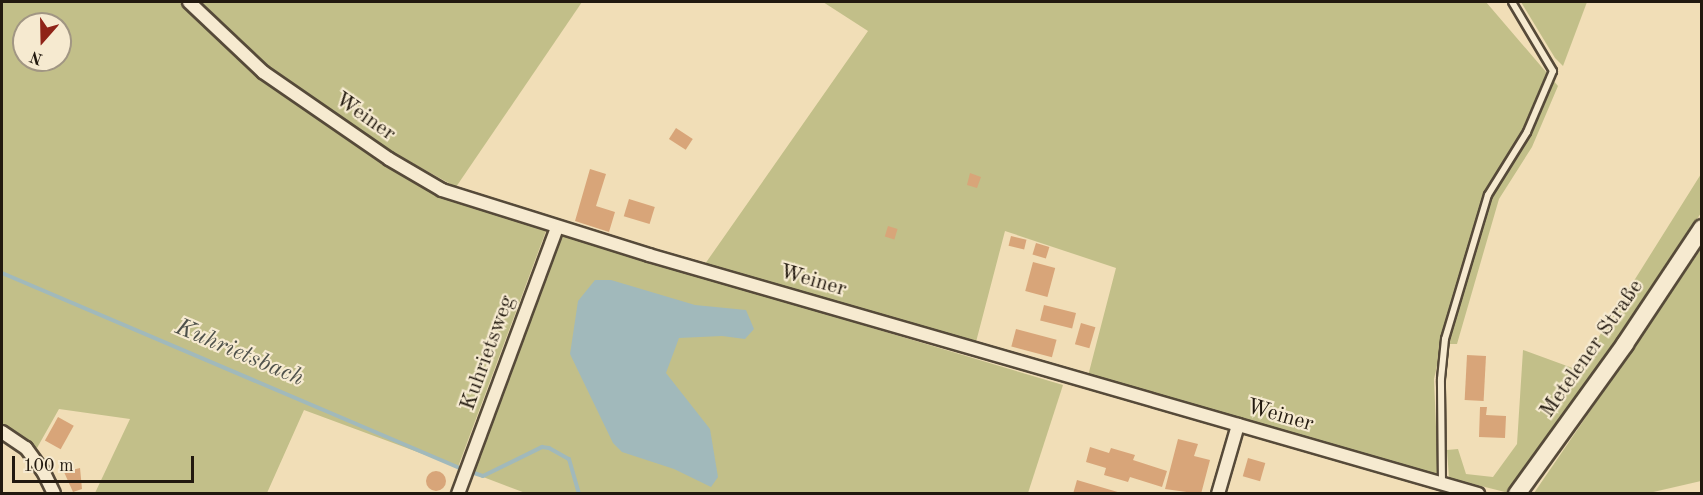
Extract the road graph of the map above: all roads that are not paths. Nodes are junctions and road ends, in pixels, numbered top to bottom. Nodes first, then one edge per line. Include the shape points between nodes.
1 (189, 2) edge
2 (1512, 2) edge
3 (557, 228) junction
4 (1701, 228) edge
5 (1238, 425) junction
6 (2, 432) edge
7 (1442, 483) junction
8 (54, 494) edge
9 (458, 494) edge
10 (1218, 494) edge
11 (1478, 494) edge
12 (1517, 494) edge

1 - 3 street, Weiner via 263,72 389,159 442,190
2 - 7 lane via 1553,71 1527,132 1488,195 1445,339 1441,379
3 - 5 street, Weiner
3 - 9 street, Kuhrietsweg
4 - 12 main road, Metelener Straße via 1614,360
5 - 7 street, Weiner
5 - 10 street
6 - 8 street via 26,448 44,471
7 - 11 street, Weiner

